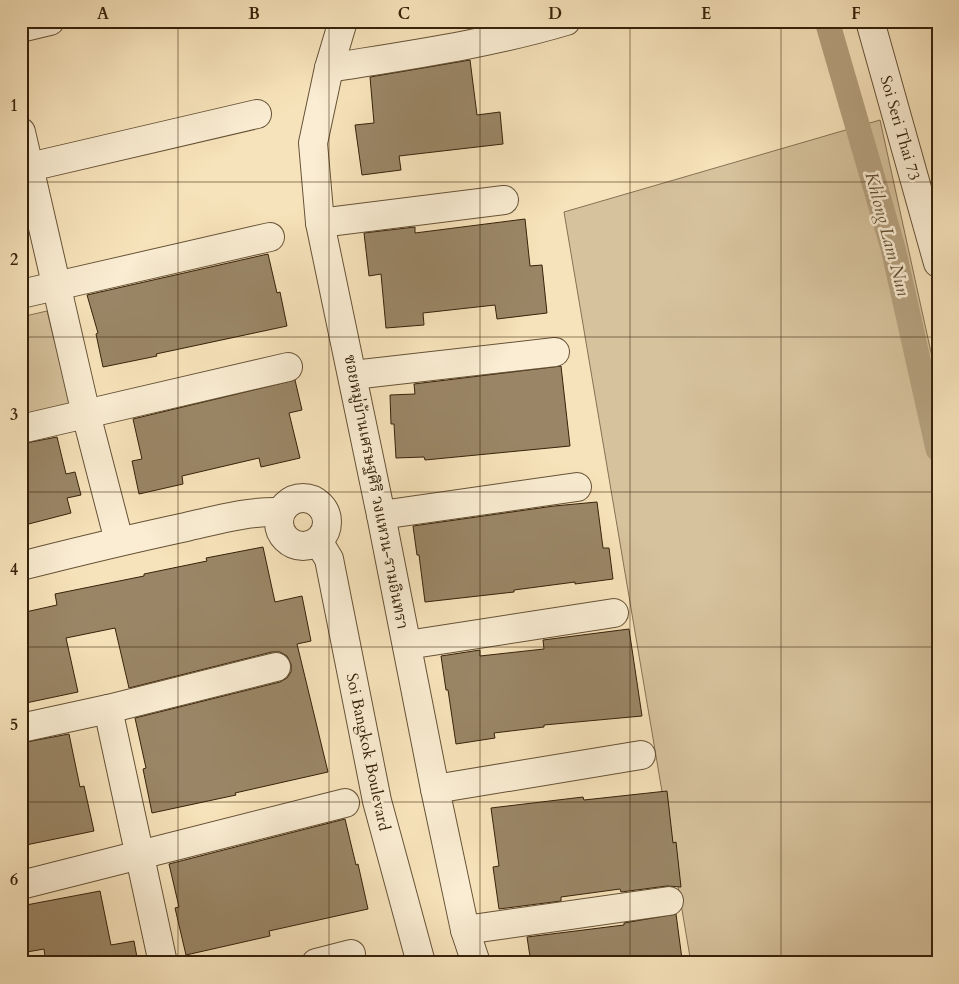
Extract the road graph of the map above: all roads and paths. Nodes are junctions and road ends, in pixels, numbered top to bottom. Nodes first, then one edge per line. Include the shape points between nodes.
1 (50, 21) edge
2 (344, 21) edge
3 (870, 21) edge
4 (552, 23) edge
5 (21, 28) edge
6 (330, 68) junction
7 (257, 114) dead end
8 (21, 132) edge
9 (25, 168) edge
10 (504, 200) dead end
11 (320, 223) junction
12 (270, 237) dead end
13 (938, 263) edge
14 (57, 286) junction
15 (21, 294) edge
16 (555, 352) dead end
17 (288, 368) dead end
18 (352, 375) junction
19 (86, 414) junction
20 (21, 428) edge
21 (577, 486) dead end
22 (280, 512) junction
23 (381, 514) junction
24 (119, 541) junction
25 (318, 541) junction
26 (21, 566) edge
27 (614, 613) dead end
28 (407, 645) junction
29 (276, 667) dead end
30 (108, 709) junction
31 (21, 728) edge
32 (641, 755) dead end
33 (435, 789) junction
34 (345, 803) dead end
35 (140, 855) junction
36 (21, 884) edge
37 (669, 901) dead end
38 (466, 930) junction
39 (351, 954) dead end
40 (164, 963) edge
41 (316, 963) edge
42 (421, 963) edge
43 (476, 963) edge

1 - 5 street
2 - 6 street, ซอยหมู่บ้านเศรษฐศิริ วงแหวน-รามอินทรา
3 - 13 street, Soi Seri Thai 73
4 - 6 street via 452,48
6 - 11 street, ซอยหมู่บ้านเศรษฐศิริ วงแหวน-รามอินทรา via 313,143
7 - 9 street
8 - 9 street
9 - 14 street
10 - 11 street
11 - 18 street, ซอยหมู่บ้านเศรษฐศิริ วงแหวน-รามอินทรา
12 - 14 street
14 - 15 street
14 - 19 street
16 - 18 street
17 - 19 street
18 - 23 street, ซอยหมู่บ้านเศรษฐศิริ วงแหวน-รามอินทรา
19 - 20 street
19 - 24 street
21 - 23 street
22 - 24 street via 260,511
22 - 25 street via 279,528 288,542 303,547
22 - 25 street via 291,500 314,500 327,519 324,535
23 - 28 street, ซอยหมู่บ้านเศรษฐศิริ วงแหวน-รามอินทรา
24 - 26 street
25 - 42 street, Soi Bangkok Boulevard via 329,559 377,800
27 - 28 street
28 - 33 street, ซอยหมู่บ้านเศรษฐศิริ วงแหวน-รามอินทรา
29 - 30 street
30 - 31 street
30 - 35 street
32 - 33 street
33 - 38 street, ซอยหมู่บ้านเศรษฐศิริ วงแหวน-รามอินทรา
34 - 35 street
35 - 36 street
35 - 40 street
37 - 38 street
38 - 43 street, ซอยหมู่บ้านเศรษฐศิริ วงแหวน-รามอินทรา
39 - 41 street

